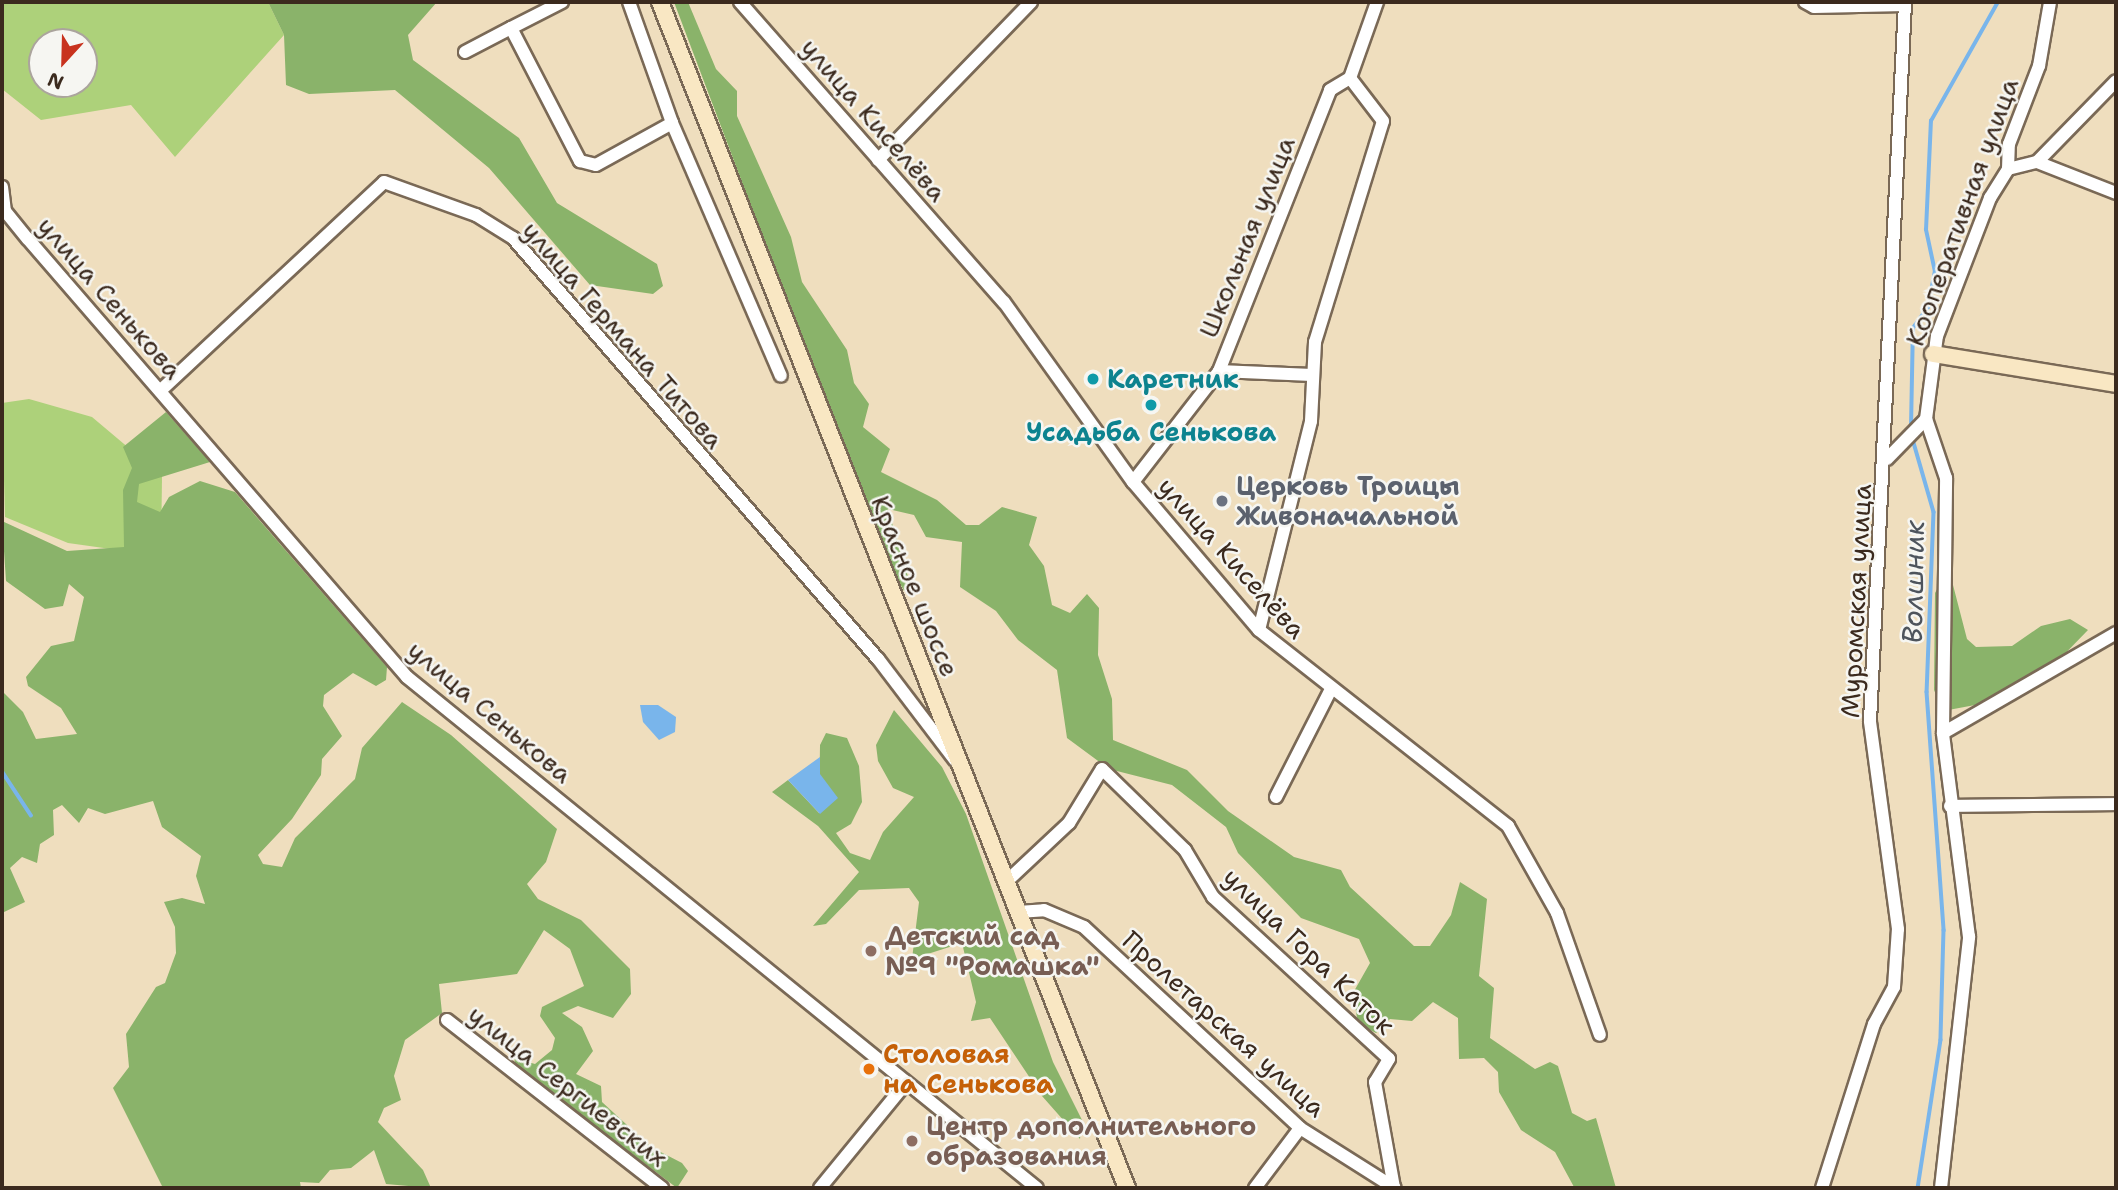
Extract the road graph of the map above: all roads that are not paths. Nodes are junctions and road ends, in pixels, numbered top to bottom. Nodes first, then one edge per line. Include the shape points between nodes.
1 (562, 2) edge
2 (629, 2) edge
3 (660, 2) edge
4 (740, 2) edge
5 (1031, 2) edge
6 (1377, 2) edge
7 (1805, 2) edge
8 (2050, 2) edge
9 (1905, 3) edge
10 (512, 28) junction
11 (465, 52) dead end
12 (1350, 78) junction
13 (2116, 81) edge
14 (672, 123) junction
15 (878, 159) junction
16 (2037, 162) junction
17 (2008, 169) junction
18 (2, 187) edge
19 (2116, 193) edge
20 (1933, 354) junction
21 (1219, 371) junction
22 (1312, 375) junction
23 (781, 376) dead end
24 (2116, 384) edge
25 (160, 391) junction
26 (1926, 419) junction
27 (1887, 459) junction
28 (1133, 482) junction
29 (1259, 629) junction
30 (2116, 633) edge
31 (1330, 691) junction
32 (1943, 733) junction
33 (962, 769) junction
34 (1276, 797) dead end
35 (2116, 804) edge
36 (1950, 806) junction
37 (1006, 882) junction
38 (1018, 912) junction
39 (447, 1020) dead end
40 (1600, 1035) dead end
41 (906, 1083) junction
42 (1300, 1128) junction
43 (662, 1188) edge
44 (820, 1188) edge
45 (1037, 1188) edge
46 (1127, 1188) edge
47 (1255, 1188) edge
48 (1394, 1188) edge
49 (1822, 1188) edge
50 (1941, 1188) edge

1 - 10 street
2 - 14 street
3 - 33 main road, Красное шоссе
4 - 15 street, улица Киселёва
5 - 15 street
6 - 12 street, Школьная улица
7 - 9 street via 1814,7
8 - 17 street, Кооперативная улица via 2039,66 2009,144
9 - 27 street, Муромская улица via 1891,216
10 - 11 street
10 - 14 street via 580,161 596,165
12 - 21 street, Школьная улица via 1330,90
12 - 22 street via 1383,121 1334,269
13 - 16 street
14 - 23 street
15 - 28 street, улица Киселёва via 1004,302
16 - 17 street
16 - 19 street
17 - 20 street, Кооперативная улица via 1990,198
18 - 25 street, улица Сенькова via 13,220
20 - 24 main road
20 - 26 street, Кооперативная улица
21 - 22 street
21 - 28 street, Школьная улица
22 - 29 street via 1302,465
25 - 33 street, улица Германа Титова via 384,182 476,215 513,238 878,659
25 - 41 street, улица Сенькова via 407,677
26 - 27 street
26 - 32 street, Кооперативная улица via 1946,478
27 - 49 street, Муромская улица via 1870,721 1898,929 1894,987 1874,1024
28 - 29 street, улица Киселёва
29 - 31 street, улица Киселёва
30 - 32 street
31 - 34 street
31 - 40 street, улица Киселёва via 1442,768 1508,826 1557,913
32 - 36 street, Кооперативная улица
33 - 37 main road, Красное шоссе
35 - 36 street
36 - 50 street, Кооперативная улица via 1969,937
37 - 38 main road, Красное шоссе
37 - 48 street, улица Гора Каток via 1069,823 1102,769 1185,850 1213,897 1389,1059 1375,1082
38 - 42 street, Пролетарская улица via 1044,910 1084,927
38 - 46 main road, Красное шоссе
39 - 43 street, улица Сергиевских
41 - 44 street
41 - 45 street, улица Сенькова
42 - 47 street
42 - 48 street, Пролетарская улица

